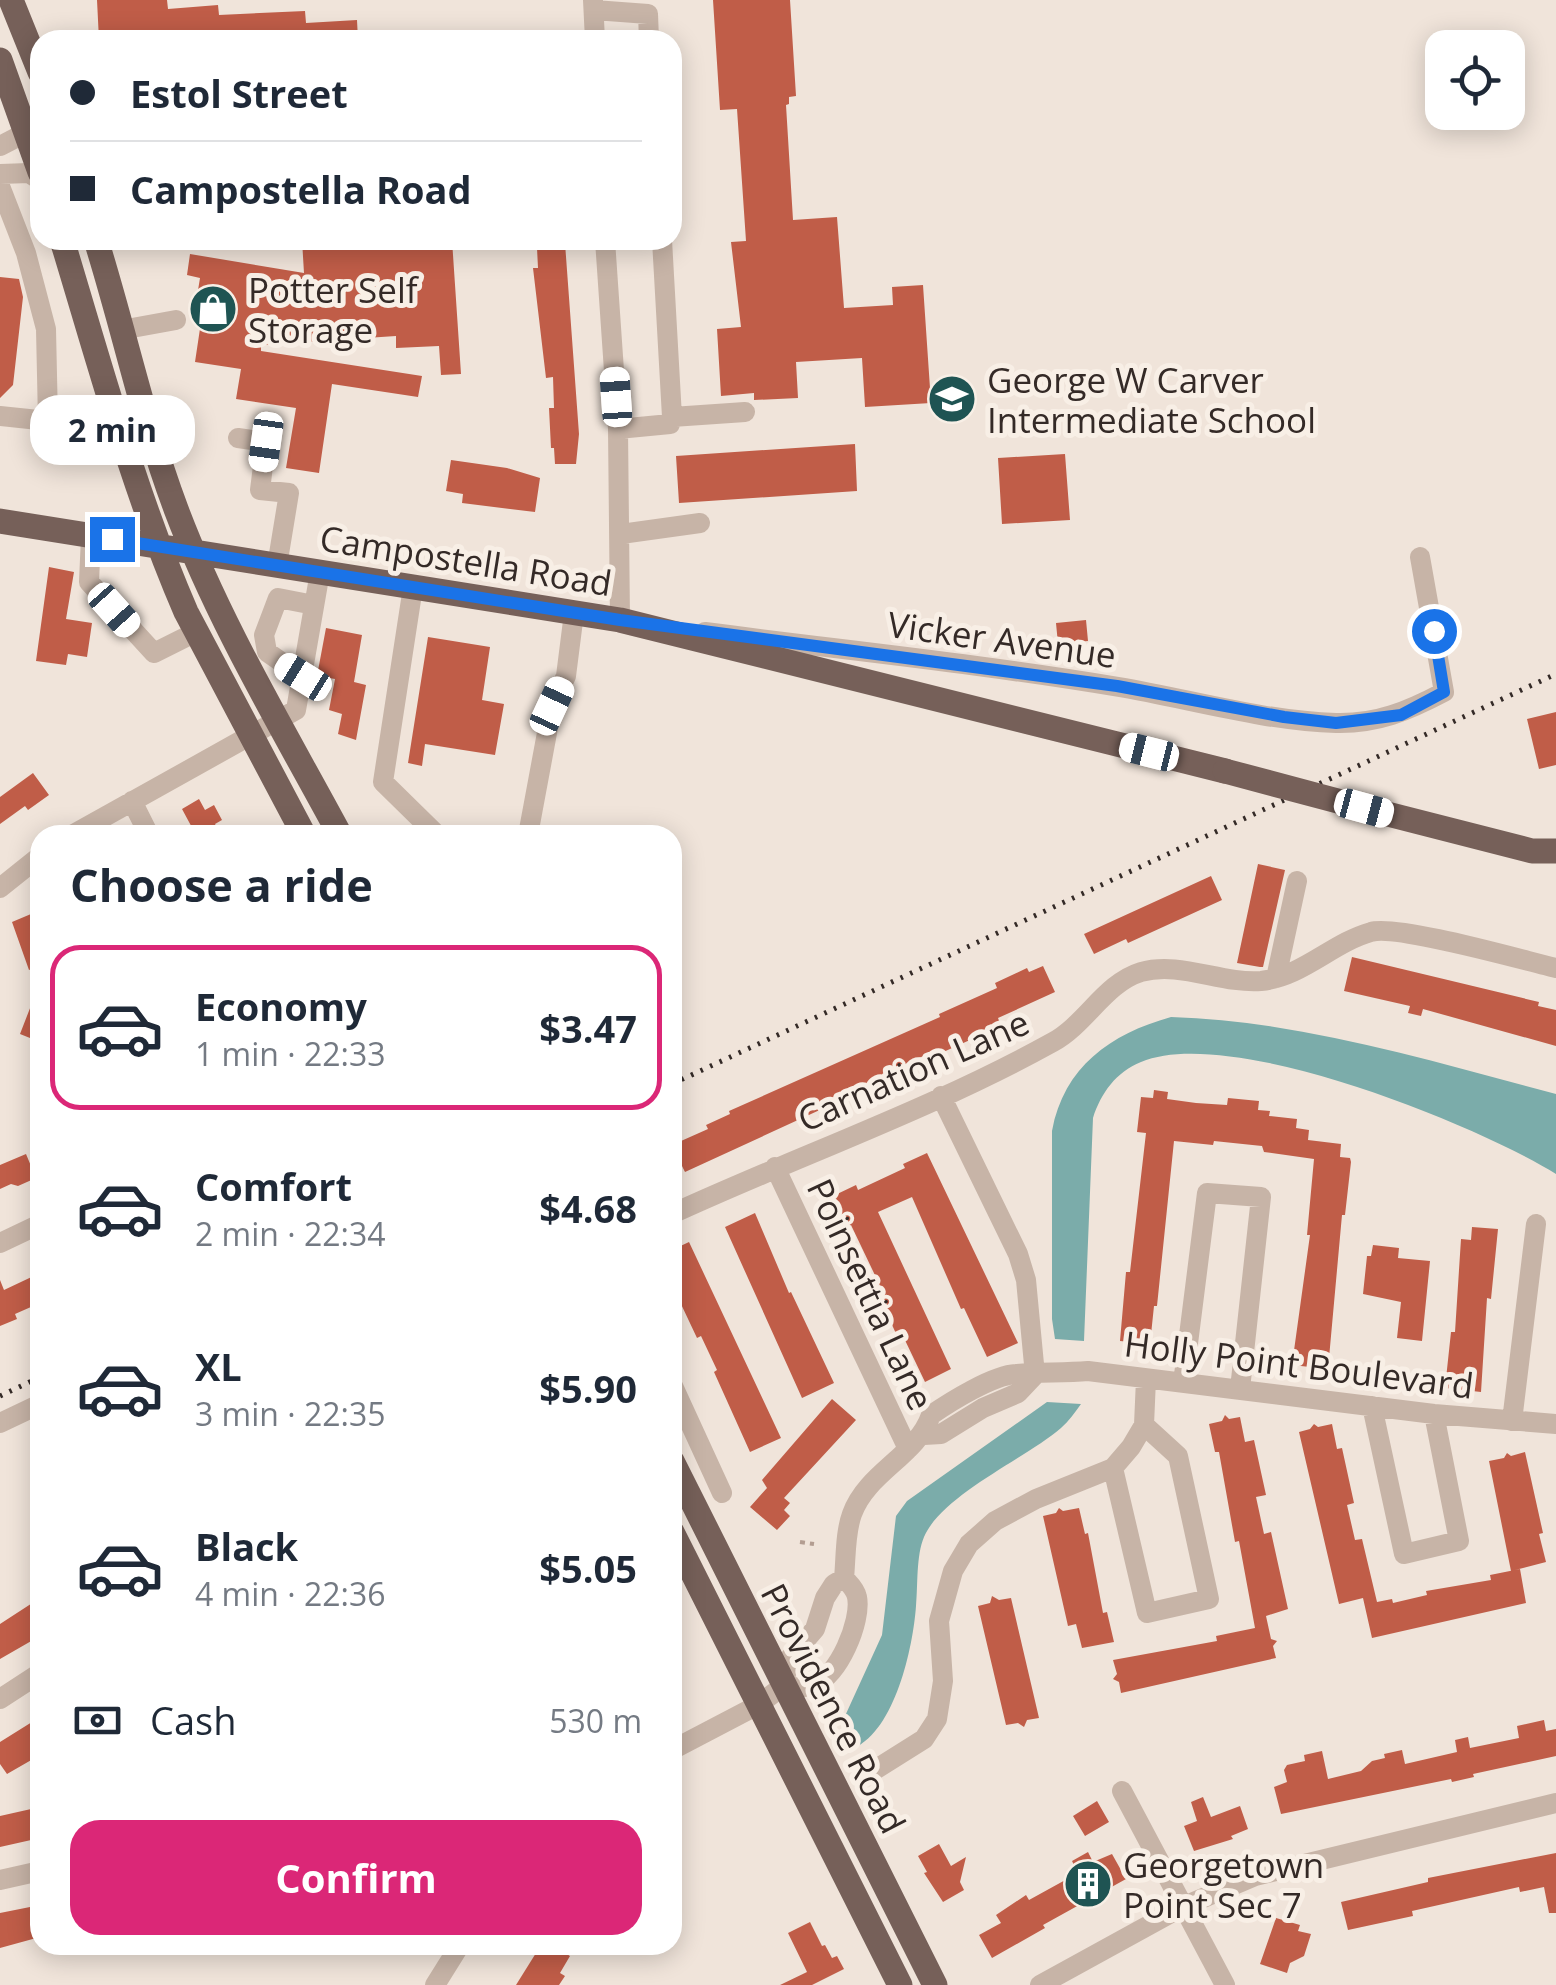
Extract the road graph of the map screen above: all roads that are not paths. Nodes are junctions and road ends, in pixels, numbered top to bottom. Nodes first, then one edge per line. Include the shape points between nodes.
1 (10, 0) edge
2 (594, 5) edge
3 (595, 30) edge
4 (649, 30) edge
5 (30, 48) edge
6 (0, 60) edge
7 (30, 127) edge
8 (30, 135) edge
9 (0, 146) edge
10 (30, 173) edge
11 (0, 174) edge
12 (0, 186) edge
13 (65, 250) edge
14 (97, 250) edge
15 (605, 250) edge
16 (663, 250) edge
17 (176, 320) dead end
18 (121, 330) junction
19 (745, 412) dead end
20 (0, 416) edge
21 (672, 417) junction
22 (618, 429) junction
23 (238, 438) dead end
24 (0, 521) edge
25 (700, 523) dead end
26 (621, 534) junction
27 (91, 536) junction
28 (159, 546) junction
29 (193, 552) junction
30 (1420, 557) dead end
31 (277, 566) junction
32 (320, 572) junction
33 (413, 587) junction
34 (314, 605) junction
35 (574, 613) junction
36 (620, 620) junction
37 (196, 632) junction
38 (303, 677) junction
39 (278, 720) junction
40 (251, 736) junction
41 (132, 801) junction
42 (90, 825) edge
43 (143, 825) edge
44 (299, 825) edge
45 (335, 825) edge
46 (427, 825) edge
47 (530, 825) edge
48 (1556, 852) edge
49 (30, 863) edge
50 (1297, 881) dead end
51 (2, 883) edge
52 (1556, 968) edge
53 (1276, 978) junction
54 (941, 1096) junction
55 (775, 1167) junction
56 (682, 1209) edge
57 (1536, 1224) dead end
58 (30, 1229) edge
59 (0, 1243) edge
60 (1035, 1375) junction
61 (1146, 1379) junction
62 (1183, 1383) junction
63 (1240, 1389) junction
64 (682, 1406) edge
65 (1372, 1406) junction
66 (30, 1409) edge
67 (1434, 1414) junction
68 (1512, 1421) junction
69 (0, 1423) edge
70 (1556, 1424) edge
71 (1144, 1425) junction
72 (916, 1442) junction
73 (1113, 1468) junction
74 (682, 1481) edge
75 (722, 1492) dead end
76 (682, 1552) edge
77 (844, 1578) junction
78 (30, 1680) edge
79 (783, 1686) junction
80 (0, 1699) edge
81 (758, 1705) junction
82 (682, 1745) edge
83 (862, 1778) dead end
84 (1122, 1791) dead end
85 (1556, 1803) edge
86 (30, 1873) edge
87 (0, 1880) edge
88 (1182, 1907) junction
89 (454, 1955) edge
90 (435, 1985) edge
91 (900, 1985) edge
92 (935, 1985) edge
93 (1040, 1985) edge
94 (1225, 1985) edge

1 - 5 main road
2 - 3 street
2 - 4 street via 648,14
6 - 7 main road
8 - 9 street
10 - 11 street
12 - 20 street via 46,329 48,421
13 - 28 main road
14 - 18 main road
15 - 22 street
16 - 21 street
17 - 18 street
18 - 29 main road
19 - 21 street
21 - 22 street via 670,424
22 - 26 street
23 - 31 street via 266,442 260,490 288,493
24 - 27 main road, Campostella Road
25 - 26 street
26 - 36 street
27 - 28 main road, Campostella Road
27 - 37 street via 90,582 154,652
28 - 29 main road, Campostella Road
28 - 37 main road
29 - 31 main road, Campostella Road
29 - 39 main road
30 - 36 street, Vicker Avenue via 1444,692 1401,715 1336,723 1117,686
31 - 32 main road, Campostella Road
32 - 33 main road, Campostella Road
32 - 34 street
33 - 35 main road, Campostella Road
33 - 46 street via 383,782
34 - 38 street
34 - 38 street via 278,598 264,635 267,652
35 - 36 main road, Campostella Road
35 - 47 street via 566,676 552,706
36 - 48 main road, Campostella Road, bridge
37 - 40 main road
38 - 39 street via 296,710
39 - 40 street
39 - 45 main road
40 - 41 street
40 - 44 main road
41 - 42 street
41 - 43 street
49 - 51 street
50 - 53 street
52 - 53 street via 1376,930
53 - 54 street, Carnation Lane via 1258,982 1166,968 1140,972 1056,1041
54 - 55 street, Carnation Lane
54 - 60 street via 1018,1254
55 - 56 street, Carnation Lane
55 - 72 street, Poinsettia Lane
57 - 68 street
58 - 59 street
60 - 61 street, Holly Point Boulevard via 1088,1371
60 - 72 street via 1018,1393
61 - 62 street, Holly Point Boulevard
61 - 71 street
62 - 63 street, Holly Point Boulevard
62 - 63 street via 1206,1192 1261,1196
63 - 65 street, Holly Point Boulevard
64 - 75 street
65 - 67 street, Holly Point Boulevard
65 - 67 street via 1404,1554 1460,1541
66 - 69 street
67 - 68 street, Holly Point Boulevard
68 - 70 street, Holly Point Boulevard
71 - 73 street
71 - 73 street via 1178,1456 1209,1599 1147,1613
72 - 77 street via 882,1471 852,1514
73 - 83 street via 1009,1514 968,1544 939,1621 944,1681 937,1719 924,1739
74 - 79 main road, Providence Road
76 - 81 main road, Providence Road
77 - 79 street via 790,1658
77 - 79 street via 858,1600 838,1662 814,1686
78 - 80 street
79 - 81 street
79 - 92 main road, Providence Road
81 - 82 street
81 - 91 main road, Providence Road
84 - 88 street
85 - 88 street via 1304,1862
86 - 87 street
88 - 93 street
88 - 94 street
89 - 90 street

